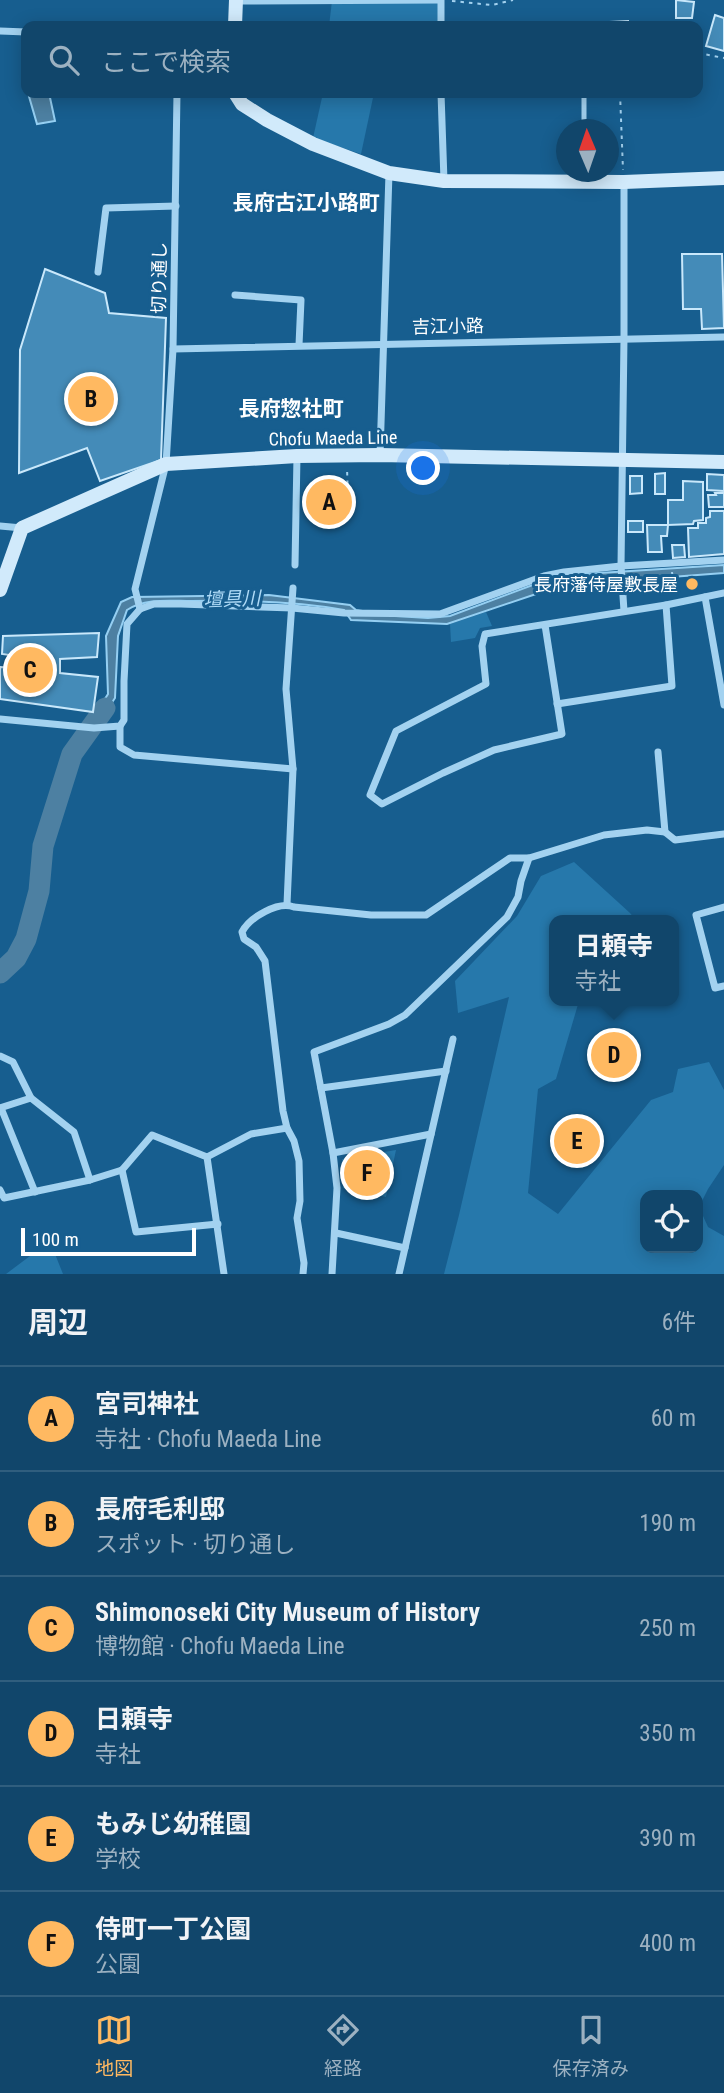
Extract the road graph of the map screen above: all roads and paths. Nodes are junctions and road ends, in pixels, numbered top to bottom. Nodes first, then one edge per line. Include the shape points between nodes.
1 (440, 0) edge
2 (513, 0) edge
3 (236, 1) edge
4 (235, 21) edge
5 (441, 21) edge
6 (0, 31) edge
7 (21, 32) edge
8 (703, 54) edge
9 (724, 58) edge
10 (177, 98) edge
11 (238, 98) edge
12 (441, 98) edge
13 (584, 98) edge
14 (620, 98) edge
15 (584, 119) edge
16 (389, 173) junction
17 (556, 178) edge
18 (724, 178) edge
19 (444, 181) junction
20 (619, 181) edge
21 (624, 182) junction
22 (176, 206) junction
23 (98, 272) dead end
24 (234, 295) dead end
25 (724, 337) edge
26 (625, 338) junction
27 (384, 344) junction
28 (299, 345) junction
29 (173, 349) junction
30 (380, 455) junction
31 (297, 456) junction
32 (347, 456) junction
33 (624, 460) junction
34 (724, 462) edge
35 (166, 464) junction
36 (296, 518) junction
37 (0, 526) edge
38 (22, 528) junction
39 (724, 560) edge
40 (295, 565) dead end
41 (621, 568) junction
42 (0, 590) edge
43 (724, 593) edge
44 (705, 597) junction
45 (292, 599) junction
46 (666, 605) junction
47 (140, 609) junction
48 (624, 611) junction
49 (545, 625) junction
50 (557, 704) junction
51 (724, 705) edge
52 (0, 719) edge
53 (120, 726) junction
54 (658, 752) dead end
55 (293, 769) junction
56 (666, 832) junction
57 (724, 834) edge
58 (530, 858) junction
59 (287, 904) junction
60 (724, 907) edge
61 (724, 986) edge
62 (453, 1039) dead end
63 (0, 1056) edge
64 (446, 1071) junction
65 (321, 1088) junction
66 (31, 1098) junction
67 (1, 1108) edge
68 (287, 1128) junction
69 (431, 1133) junction
70 (333, 1153) junction
71 (207, 1157) junction
72 (122, 1170) junction
73 (90, 1180) junction
74 (0, 1190) edge
75 (36, 1192) junction
76 (218, 1224) junction
77 (336, 1233) junction
78 (405, 1248) junction
79 (223, 1274) edge
80 (303, 1274) edge
81 (332, 1274) edge
82 (399, 1274) edge

1 - 2 path via 492,5
1 - 3 street
1 - 5 street
3 - 4 main road
6 - 7 street
8 - 9 path
10 - 22 street, 切り通し
11 - 16 main road via 302,138
12 - 19 street
13 - 15 lane
14 - 21 path
16 - 19 main road
16 - 27 street
17 - 19 main road
18 - 21 main road
20 - 21 main road
21 - 26 street
22 - 23 street via 106,208
22 - 29 street, 切り通し
24 - 28 street via 301,300
25 - 26 street, 吉江小路
26 - 27 street, 吉江小路
26 - 33 street
27 - 28 street, 吉江小路
27 - 30 street
28 - 29 street, 吉江小路
29 - 35 street, 切り通し
30 - 32 main road, Chofu Maeda Line
30 - 33 main road, Chofu Maeda Line
31 - 32 main road, Chofu Maeda Line
31 - 35 main road, Chofu Maeda Line
31 - 36 street
32 - 36 path via 348,501 343,515
33 - 34 main road, Chofu Maeda Line
33 - 41 street
35 - 38 main road, Chofu Maeda Line
35 - 47 street, 切り通し via 135,589
36 - 40 street
37 - 38 street
38 - 42 main road
39 - 41 street
41 - 45 street via 544,576 440,614 344,613
41 - 48 street
43 - 44 street
44 - 46 street
44 - 51 street
45 - 47 street via 154,604
45 - 55 street via 286,689
46 - 48 street
46 - 50 street via 672,686
47 - 53 street via 127,624 124,720
48 - 49 street
49 - 50 street
49 - 50 street via 485,634 486,684 396,732 370,794 382,804 494,750 562,734
52 - 53 street via 94,728
53 - 55 street via 120,747 134,755
54 - 56 street
55 - 59 street
56 - 57 street via 675,840
56 - 58 street via 604,835
58 - 59 street via 510,858 426,915 371,915
58 - 65 street via 507,917 405,1015 314,1052
59 - 68 street via 262,913 242,932 265,961
60 - 61 street via 696,915 715,988
62 - 64 street
63 - 66 street via 13,1062
64 - 65 street
64 - 69 street
65 - 70 street
66 - 67 street
66 - 73 street via 74,1132
67 - 75 street
68 - 71 street via 251,1134
68 - 80 street via 299,1161 297,1218
69 - 70 street
69 - 78 street
70 - 77 street
71 - 72 street via 152,1135
71 - 76 street
72 - 73 street
72 - 76 street via 136,1233
73 - 75 street
74 - 75 street via 4,1198
76 - 79 street
77 - 78 street
77 - 81 street
78 - 82 street

